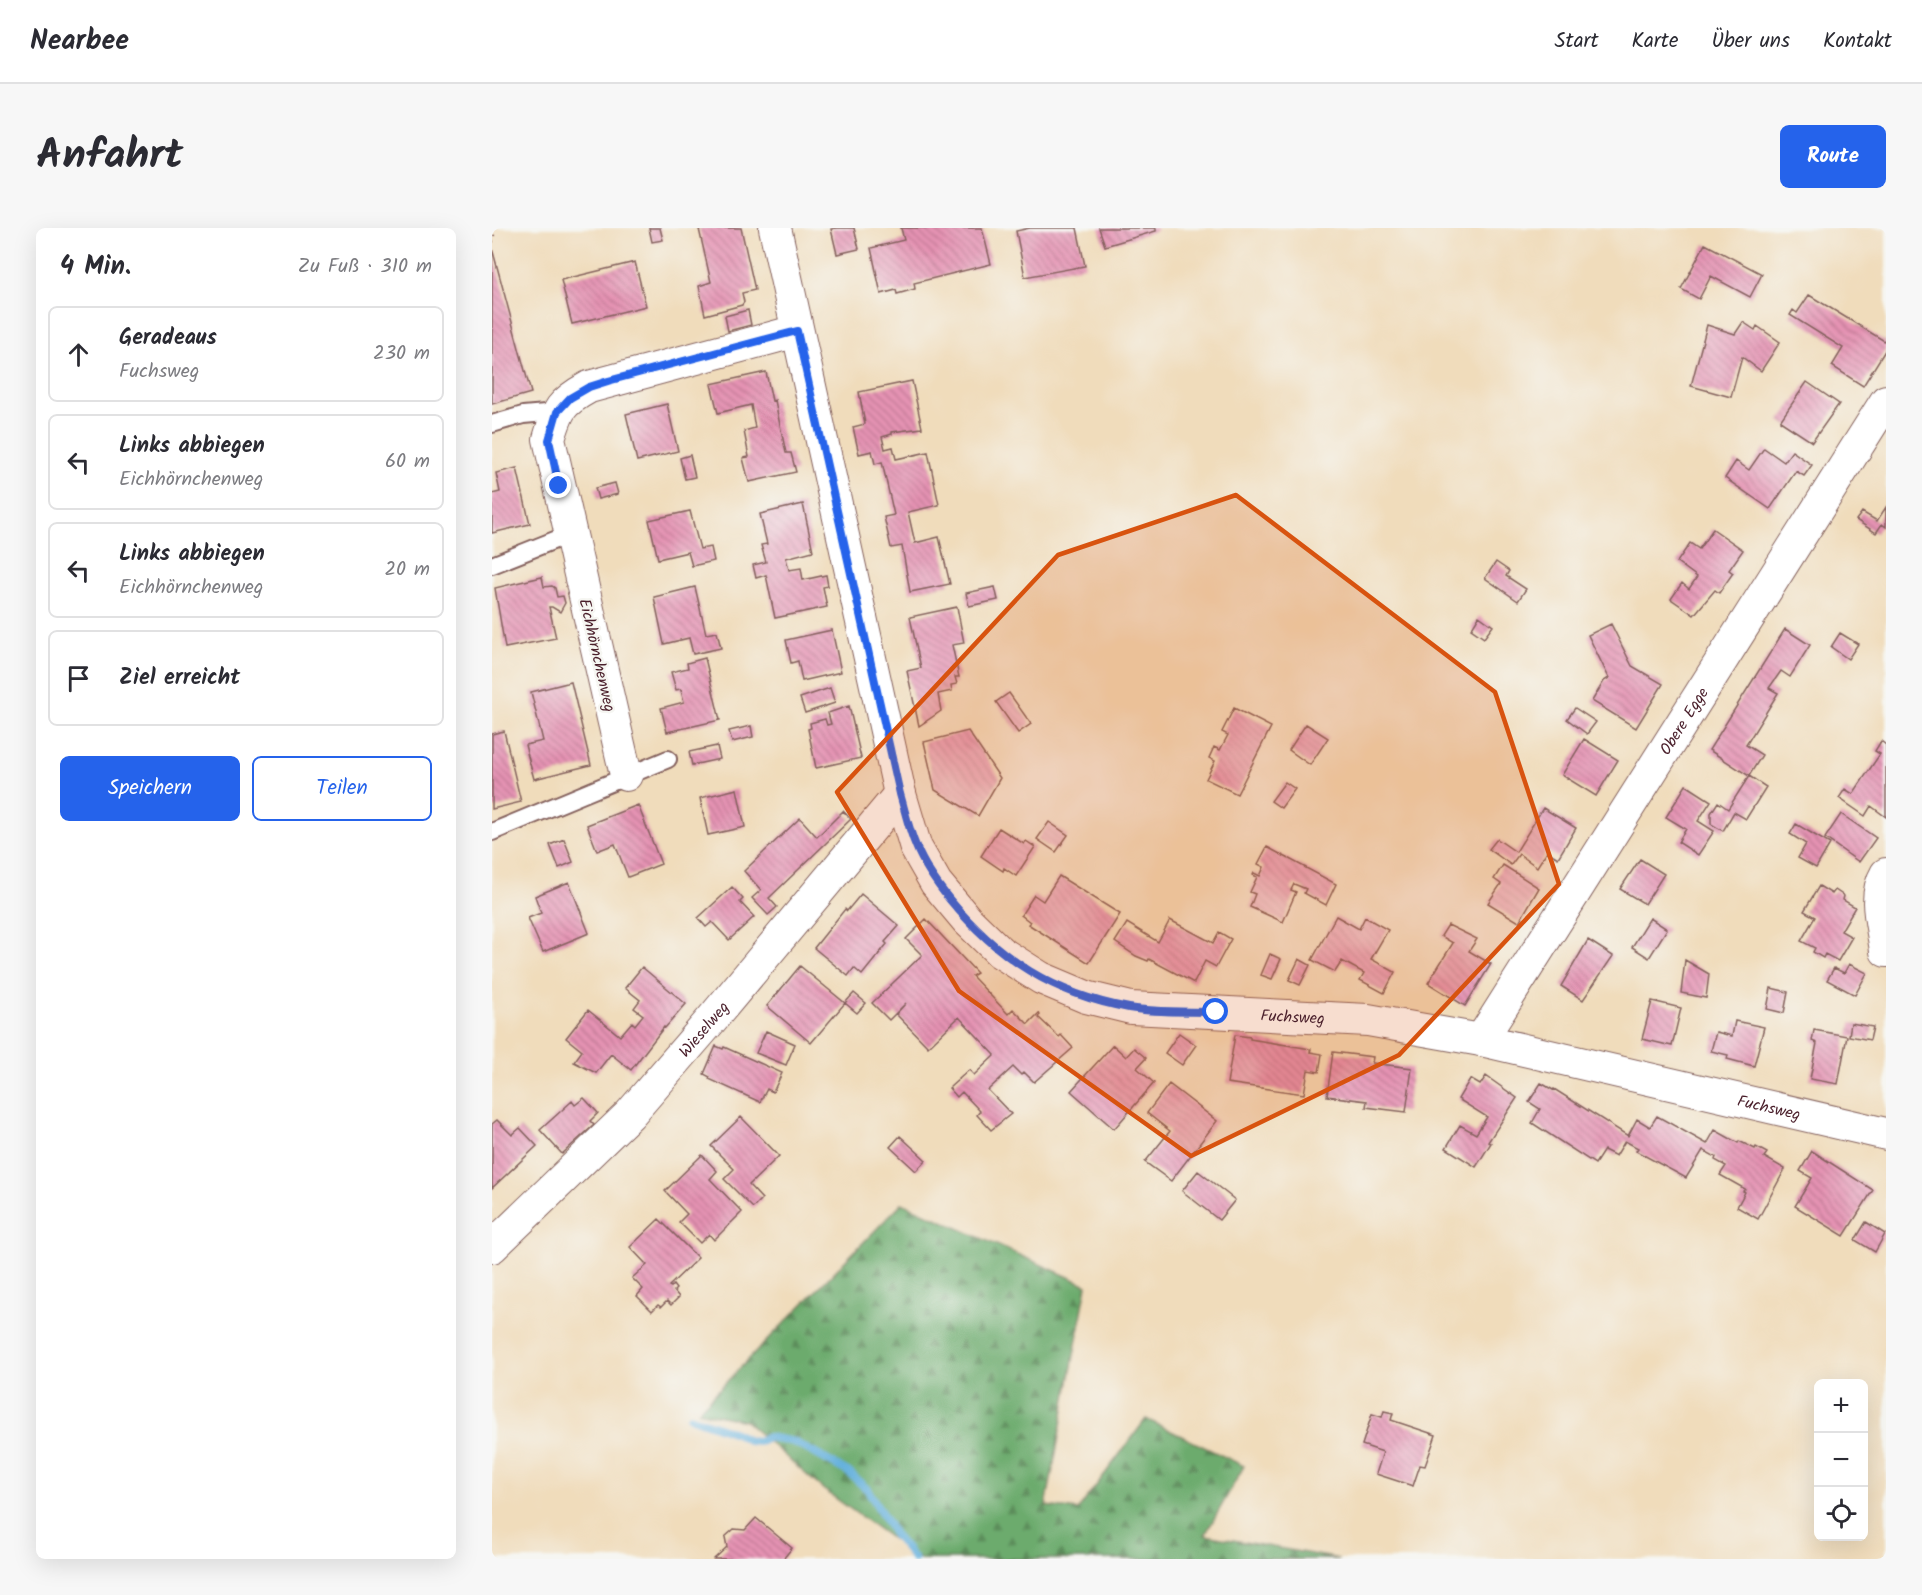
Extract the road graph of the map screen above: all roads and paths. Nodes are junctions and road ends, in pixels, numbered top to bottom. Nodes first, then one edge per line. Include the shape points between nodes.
1 (775, 228) edge
2 (493, 235) edge
3 (492, 241) edge
4 (797, 331) junction
5 (1886, 401) edge
6 (557, 412) junction
7 (492, 424) edge
8 (1877, 433) edge
9 (570, 534) junction
10 (492, 565) edge
11 (668, 759) dead end
12 (626, 776) junction
13 (900, 794) junction
14 (492, 832) edge
15 (1886, 874) edge
16 (1886, 951) edge
17 (1481, 1040) junction
18 (1885, 1126) edge
19 (492, 1247) edge

1 - 4 street, Fuchsweg
2 - 3 path
4 - 6 street via 589,387 570,398
4 - 13 street, Fuchsweg
5 - 8 street, Obere Egge
6 - 7 lane via 523,415
6 - 9 street, Eichhörnchenweg via 549,440
8 - 17 street, Obere Egge via 1750,613
9 - 10 lane
9 - 12 street, Eichhörnchenweg
11 - 12 lane
12 - 14 lane
13 - 17 street, Fuchsweg via 916,848 936,883 967,920 1000,952 1041,978 1086,998 1131,1008 1368,1020
13 - 19 street, Wieselweg via 630,1114
15 - 16 street via 1878,897
17 - 18 street, Fuchsweg

